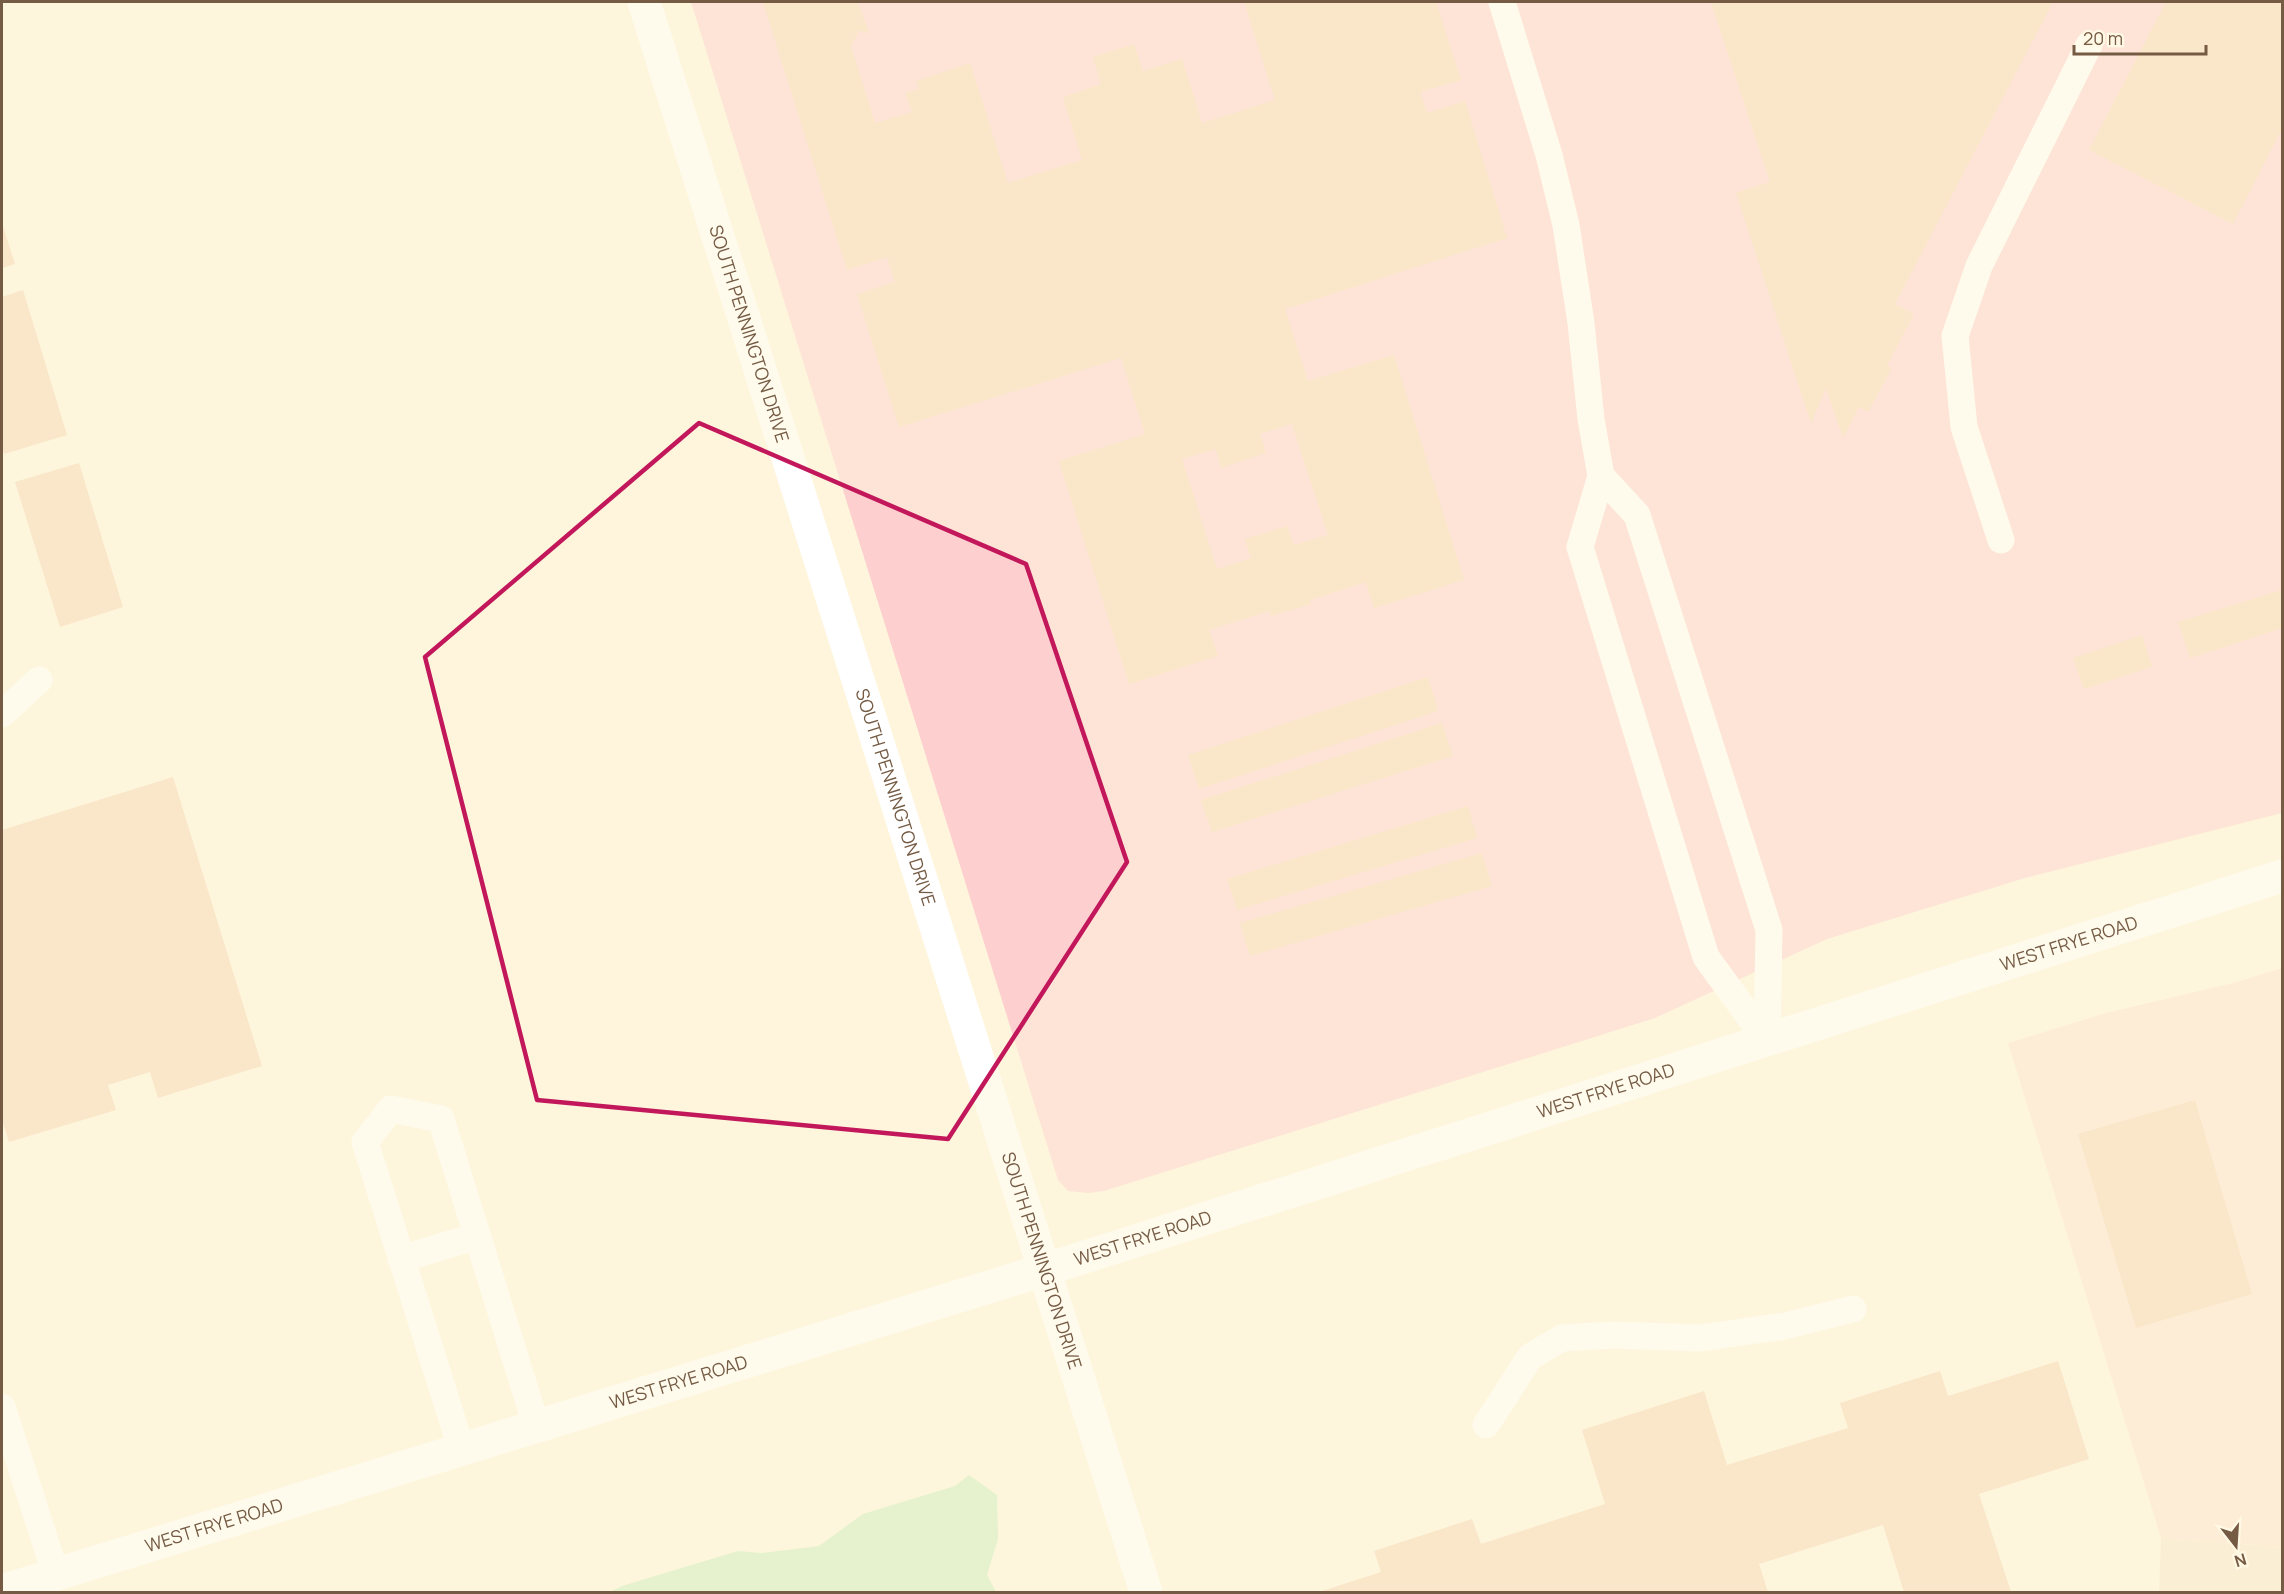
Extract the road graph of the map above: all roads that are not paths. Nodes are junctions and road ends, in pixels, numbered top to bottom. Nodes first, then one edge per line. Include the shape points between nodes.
1 (644, 2) edge
2 (1502, 2) edge
3 (2089, 45) dead end
4 (1601, 476) junction
5 (2001, 540) dead end
6 (39, 680) dead end
7 (2, 714) edge
8 (2283, 876) edge
9 (1767, 1041) junction
10 (477, 1236) junction
11 (401, 1259) junction
12 (1044, 1269) junction
13 (1853, 1309) dead end
14 (2, 1407) edge
15 (1486, 1425) dead end
16 (537, 1428) junction
17 (462, 1450) junction
18 (56, 1575) junction
19 (2, 1592) edge
20 (1146, 1593) edge

1 - 12 street, SOUTH PENNINGTON DRIVE
2 - 4 lane via 1566,225
3 - 5 lane via 1979,266 1954,336 1964,427
4 - 9 lane via 1637,515 1769,930
4 - 9 lane via 1580,547 1583,558 1707,957
6 - 7 lane
8 - 9 street, WEST FRYE ROAD
9 - 12 street, WEST FRYE ROAD
10 - 11 lane
10 - 11 lane via 441,1119 391,1108 365,1142
10 - 16 lane
11 - 17 lane
12 - 16 street, WEST FRYE ROAD
12 - 20 street, SOUTH PENNINGTON DRIVE
13 - 15 lane via 1785,1326 1701,1338 1562,1338 1530,1357
14 - 18 lane
16 - 17 street, WEST FRYE ROAD
17 - 18 street, WEST FRYE ROAD
18 - 19 street, WEST FRYE ROAD

